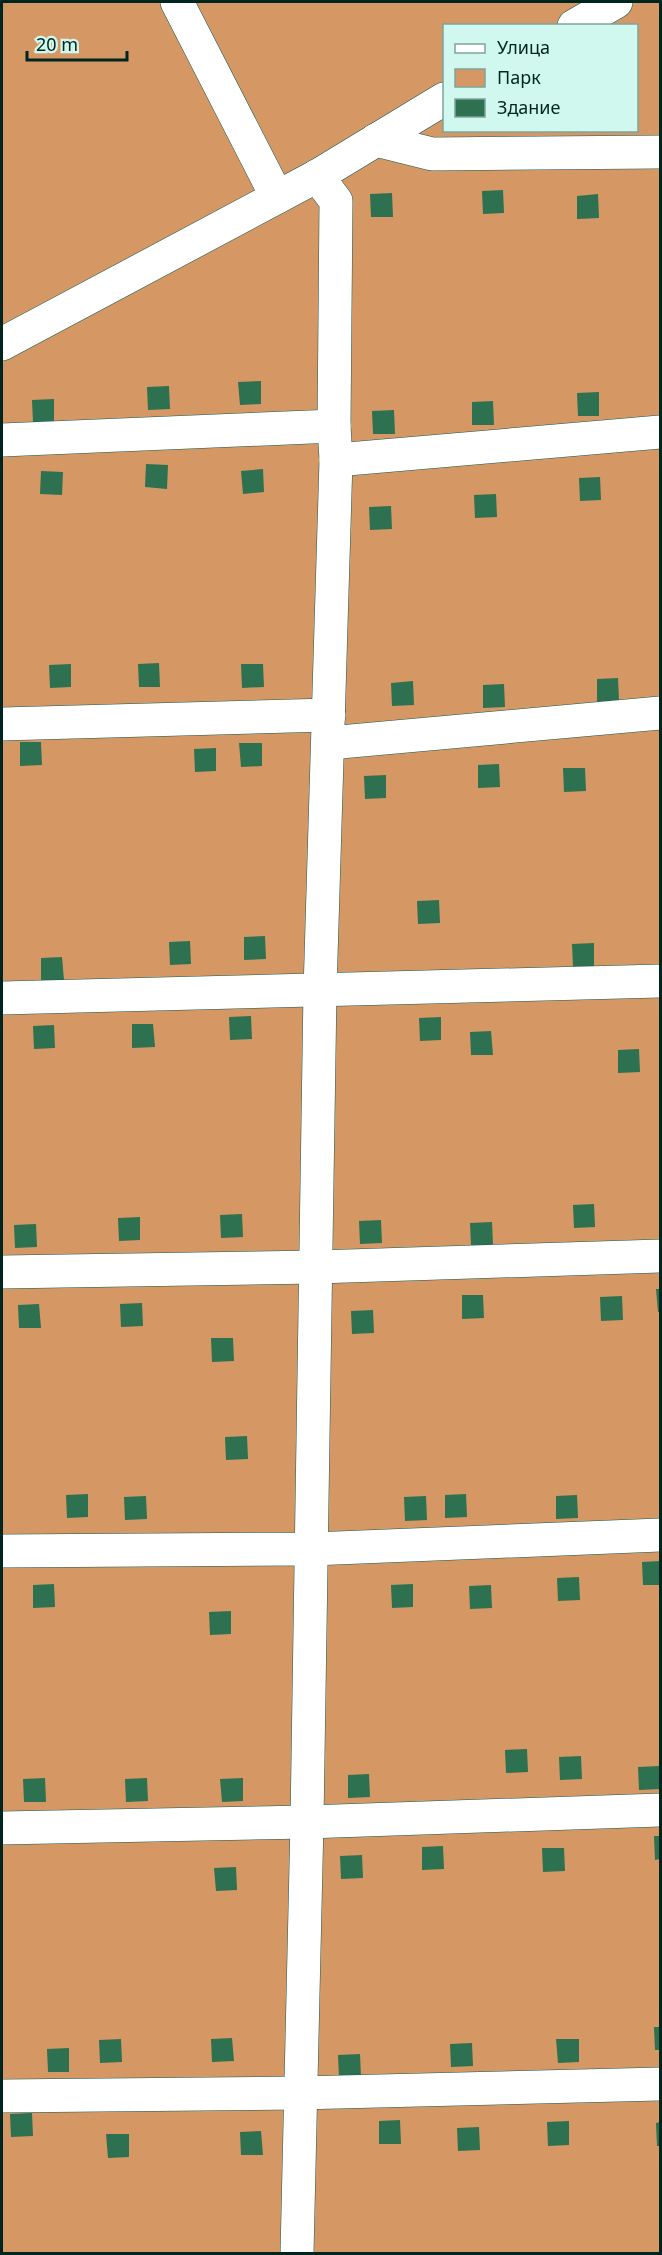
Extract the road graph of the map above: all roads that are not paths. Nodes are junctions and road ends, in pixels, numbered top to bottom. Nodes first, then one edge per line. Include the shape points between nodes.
1 (177, 2) edge
2 (616, 2) edge
3 (578, 24) edge
4 (443, 100) edge
5 (375, 140) junction
6 (660, 152) edge
7 (317, 176) junction
8 (278, 197) junction
9 (2, 344) edge
10 (334, 426) junction
11 (660, 432) edge
12 (2, 440) edge
13 (336, 460) junction
14 (660, 713) edge
15 (2, 724) edge
16 (329, 729) junction
17 (660, 981) edge
18 (320, 991) junction
19 (2, 998) edge
20 (660, 1256) edge
21 (317, 1267) junction
22 (2, 1272) edge
23 (660, 1535) edge
24 (312, 1549) junction
25 (2, 1551) edge
26 (660, 1810) edge
27 (307, 1822) junction
28 (2, 1828) edge
29 (660, 2084) edge
30 (299, 2093) junction
31 (2, 2096) edge
32 (297, 2253) edge

1 - 8 lane
2 - 3 lane
4 - 5 lane
5 - 6 lane via 432,154
5 - 7 lane
7 - 8 lane
7 - 10 lane via 336,201
8 - 9 lane
10 - 12 lane
10 - 13 lane
11 - 13 lane
13 - 16 lane
14 - 16 lane
15 - 16 lane
16 - 18 lane
17 - 18 lane
18 - 19 lane
18 - 21 lane
20 - 21 lane
21 - 22 lane
21 - 24 lane
23 - 24 lane
24 - 25 lane
24 - 27 lane
26 - 27 lane
27 - 28 lane
27 - 30 lane
29 - 30 lane
30 - 31 lane
30 - 32 lane

